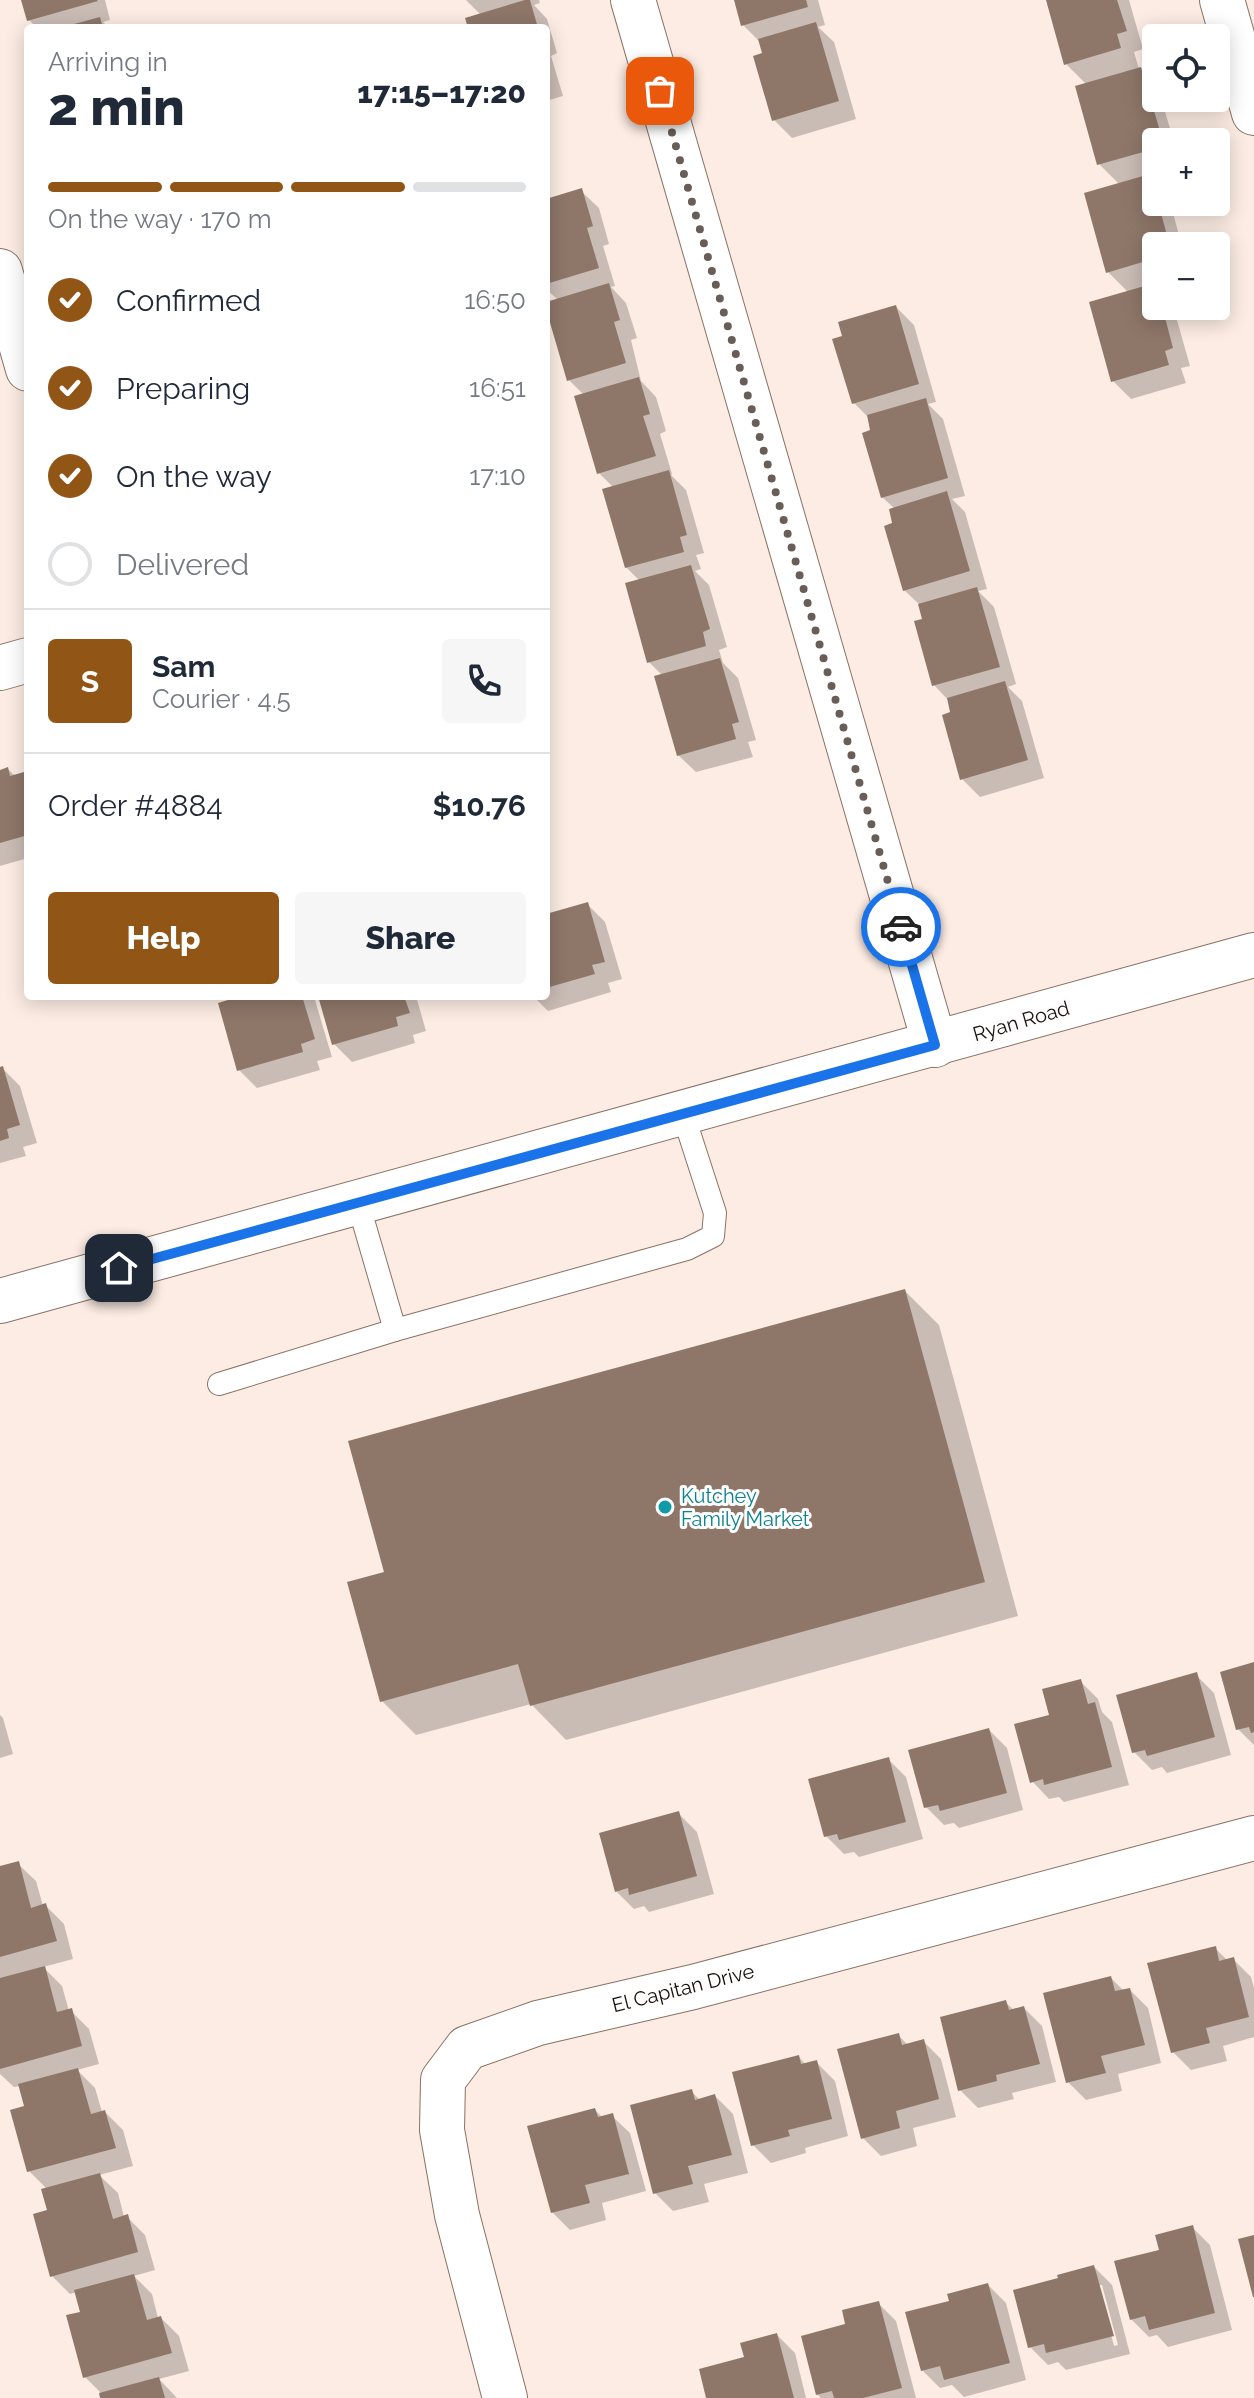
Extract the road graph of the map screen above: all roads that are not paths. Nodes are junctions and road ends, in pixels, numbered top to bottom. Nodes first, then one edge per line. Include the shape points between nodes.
1 (633, 0) edge
2 (1222, 0) edge
3 (1254, 113) edge
4 (0, 271) edge
5 (24, 355) edge
6 (24, 661) edge
7 (0, 668) edge
8 (1254, 955) edge
9 (935, 1045) junction
10 (683, 1114) junction
11 (358, 1203) junction
12 (0, 1301) edge
13 (395, 1330) junction
14 (219, 1384) dead end
15 (1254, 1838) edge
16 (505, 2398) edge

1 - 9 street
2 - 3 street
4 - 5 street
6 - 7 street
8 - 9 street, Ryan Road
9 - 10 street, Ryan Road
10 - 11 street, Ryan Road
10 - 13 lane via 715,1213 713,1236 687,1249
11 - 12 street, Ryan Road
11 - 13 lane
13 - 14 lane
15 - 16 street, El Capitan Drive via 538,2023 467,2048 443,2080 442,2130 457,2215

